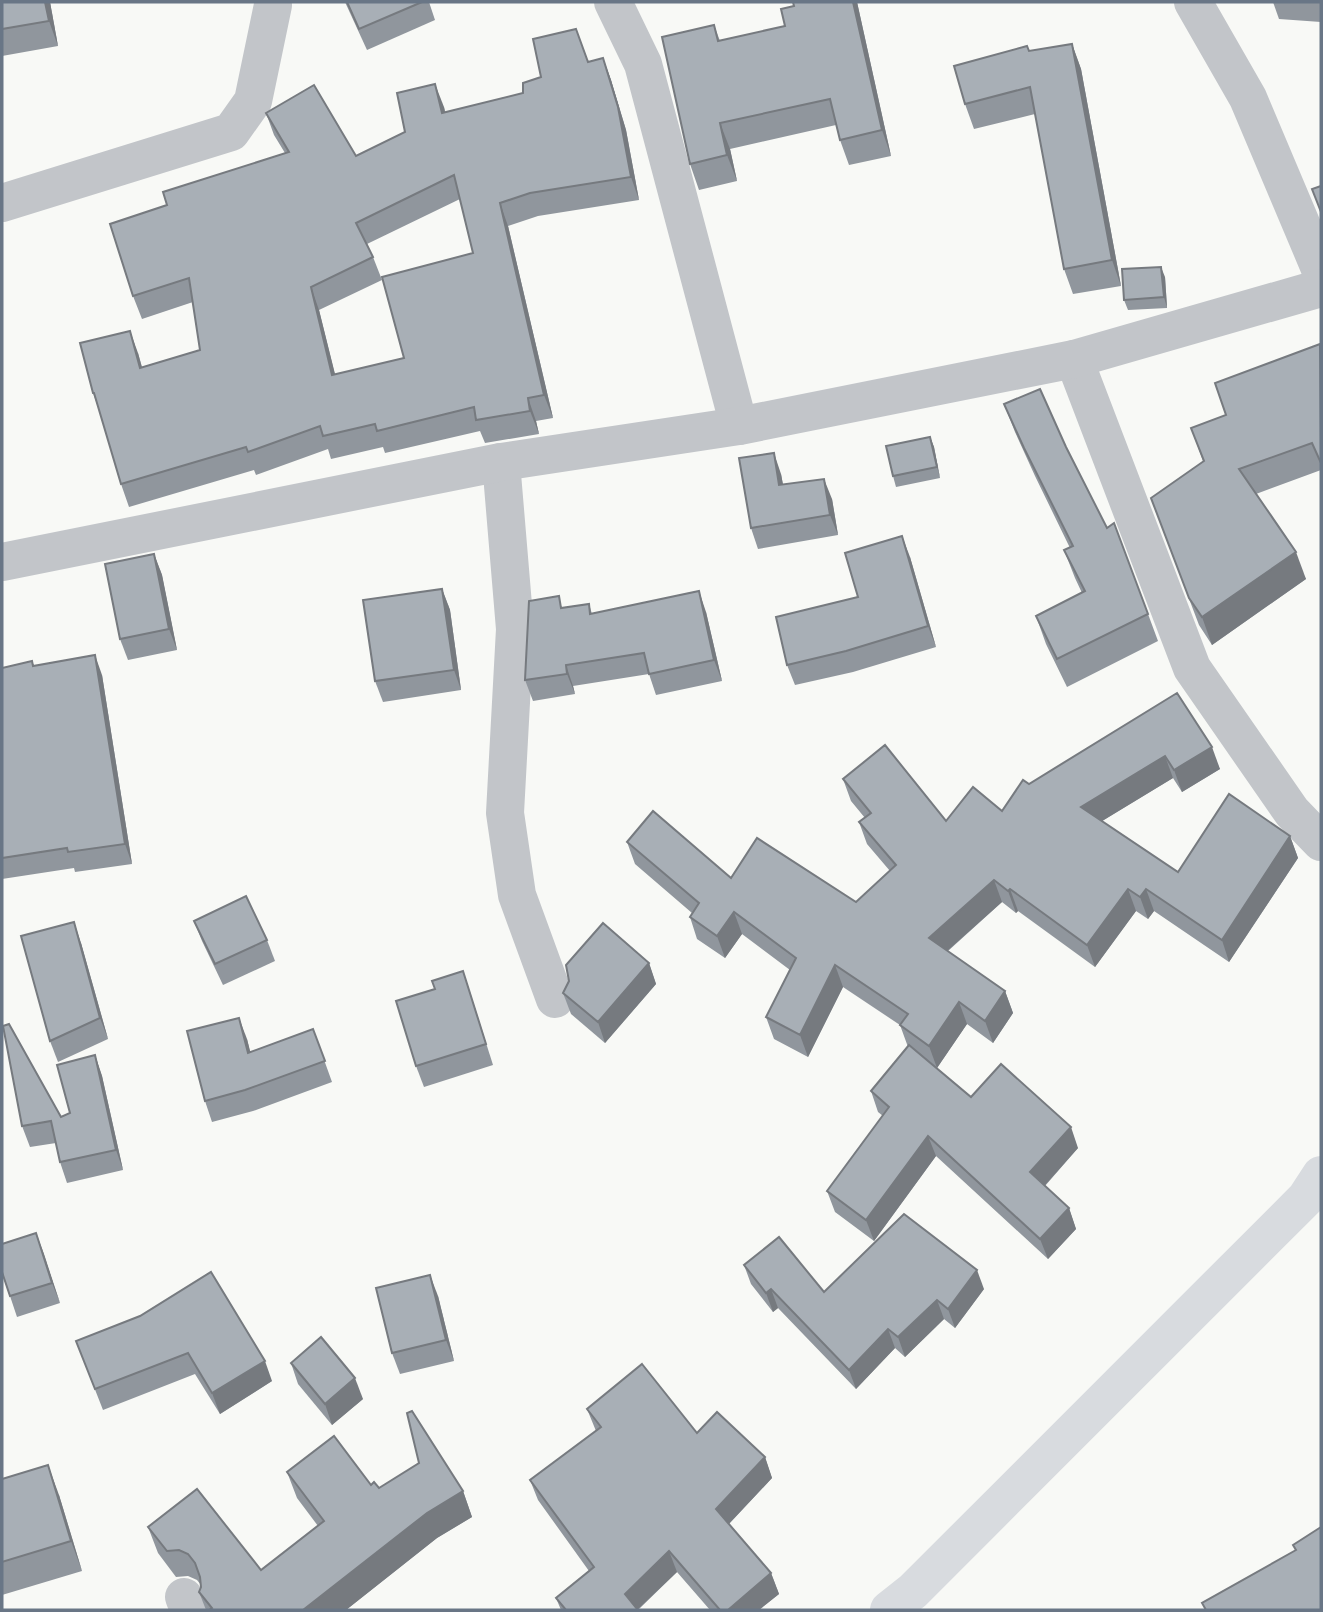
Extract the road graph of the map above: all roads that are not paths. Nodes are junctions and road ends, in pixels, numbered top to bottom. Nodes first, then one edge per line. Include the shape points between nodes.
1 (613, 2) edge
2 (1193, 2) edge
3 (273, 5) dead end
4 (2, 203) edge
5 (1321, 271) edge
6 (1321, 288) edge
7 (1074, 359) junction
8 (739, 426) junction
9 (501, 462) junction
10 (2, 562) edge
11 (1321, 842) edge
12 (555, 999) dead end
13 (1316, 1195) edge
14 (889, 1610) edge

1 - 8 street via 643,64
2 - 5 street via 1248,98
3 - 4 street via 253,101 231,132
6 - 7 street
7 - 8 street
7 - 11 street via 1192,668 1292,812
8 - 9 street
9 - 10 street
9 - 12 street via 515,629 505,813 517,895
13 - 14 highway

